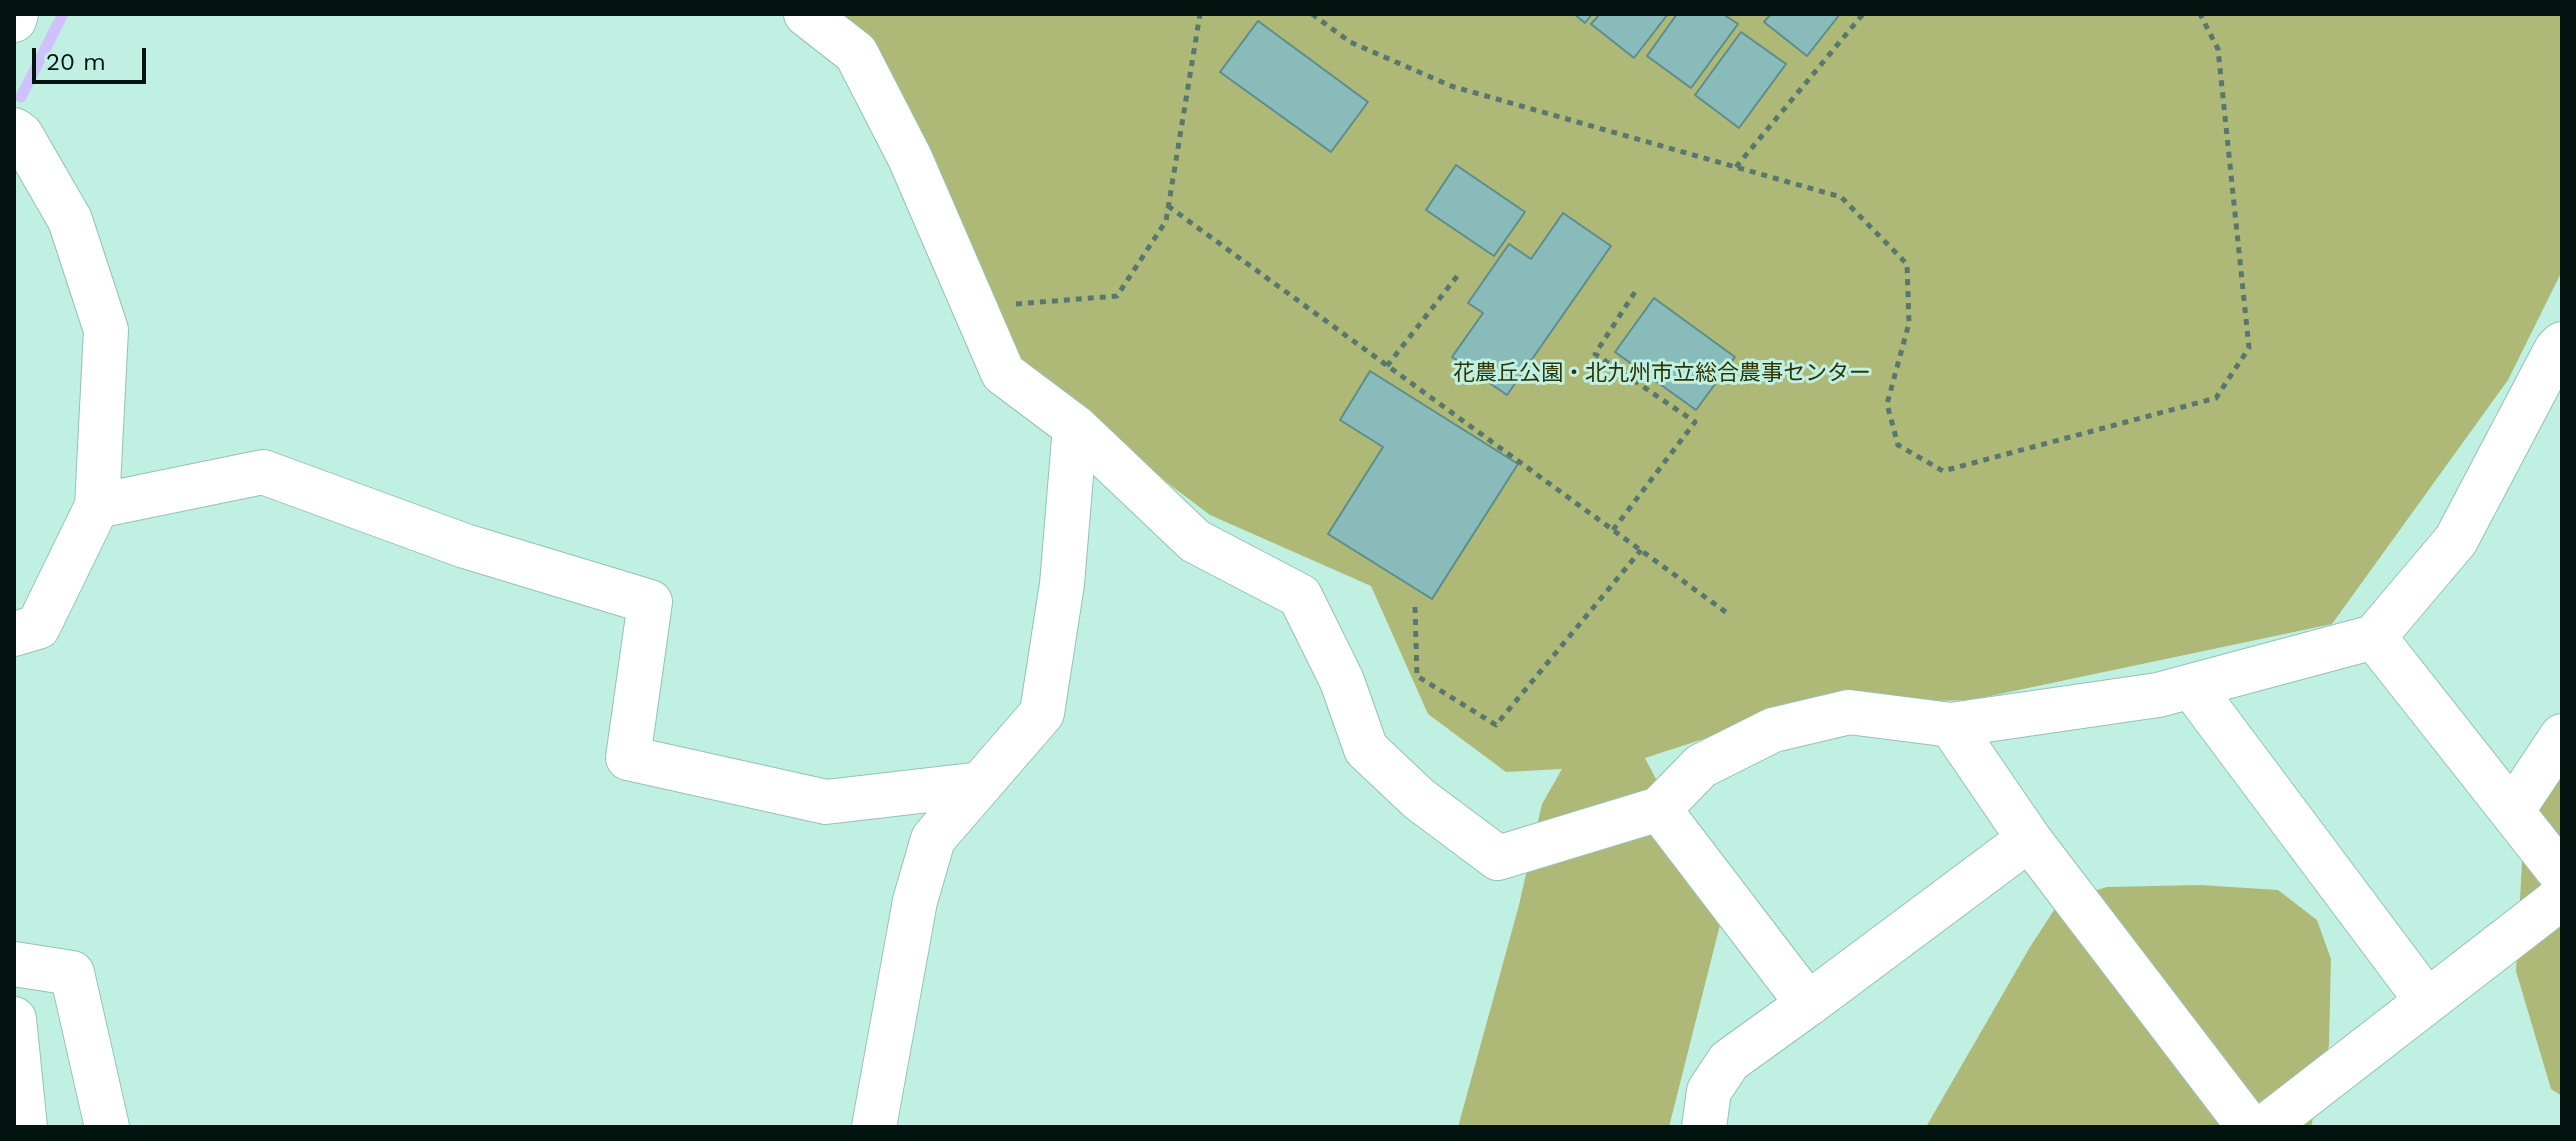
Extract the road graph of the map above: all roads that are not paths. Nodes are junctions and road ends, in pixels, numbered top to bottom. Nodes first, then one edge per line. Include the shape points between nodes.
1 (16, 14) edge
2 (806, 14) edge
3 (14, 20) edge
4 (14, 130) edge
5 (2560, 349) edge
6 (1075, 427) junction
7 (97, 506) junction
8 (14, 634) edge
9 (2374, 637) junction
10 (2192, 687) junction
11 (1951, 725) junction
12 (2562, 736) edge
13 (981, 784) junction
14 (1659, 809) junction
15 (2512, 811) junction
16 (2029, 839) junction
17 (2562, 875) edge
18 (2562, 897) edge
19 (14, 964) edge
20 (2427, 1001) junction
21 (1808, 1004) junction
22 (14, 1019) edge
23 (25, 1127) edge
24 (107, 1127) edge
25 (874, 1127) edge
26 (1704, 1127) edge
27 (2249, 1127) edge
28 (2265, 1127) edge

1 - 3 street
2 - 6 street via 856,53 910,158 1003,373
4 - 7 street via 70,220 106,330
5 - 9 street via 2456,540
6 - 13 street via 1062,584 1042,713
6 - 14 street via 1195,541 1300,596 1342,681 1366,749 1419,799 1498,858
7 - 8 street via 38,627
7 - 13 street via 263,472 465,546 650,602 628,758 826,802
9 - 10 street
9 - 15 street
10 - 11 street
10 - 20 street
11 - 14 street via 1849,712 1773,730 1701,766
11 - 16 street
12 - 15 street
13 - 25 street via 933,839 915,901
14 - 21 street
15 - 17 street
16 - 21 street
16 - 27 street
18 - 20 street
19 - 24 street via 72,973
20 - 28 street
21 - 26 street via 1729,1061 1709,1091
22 - 23 street

